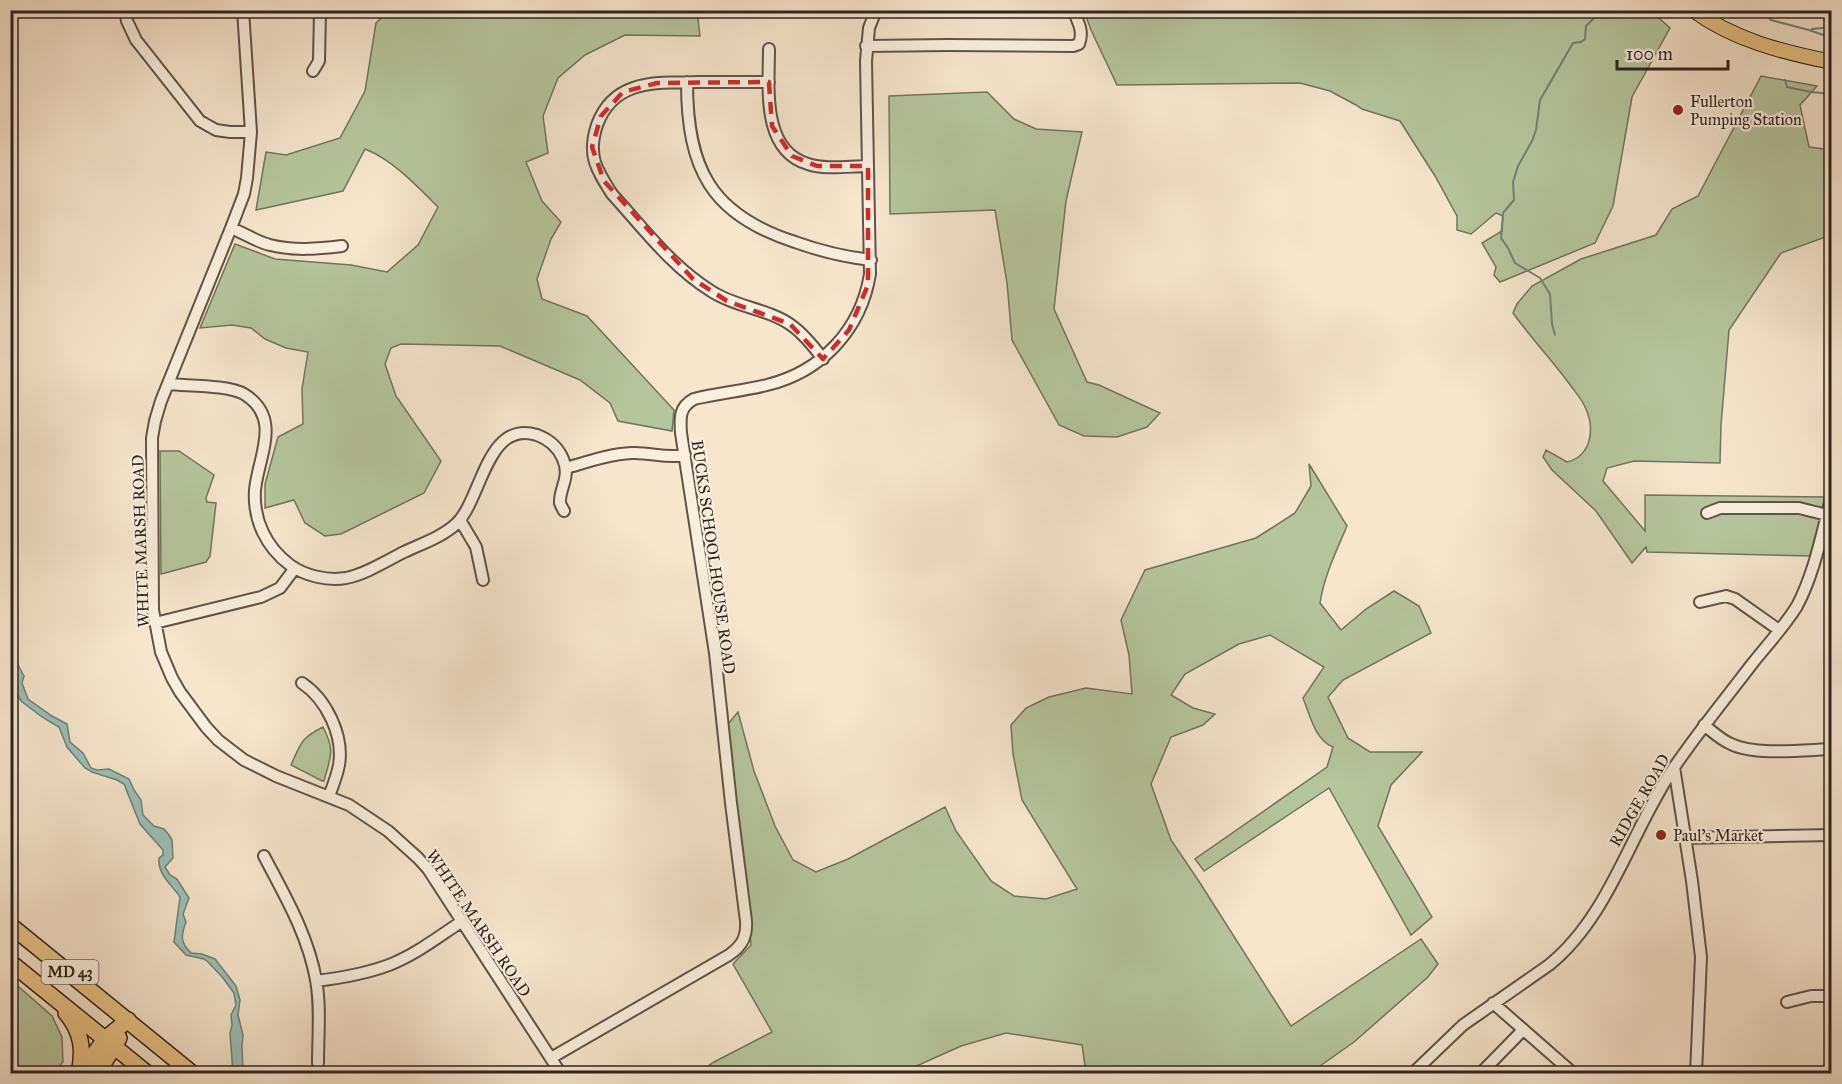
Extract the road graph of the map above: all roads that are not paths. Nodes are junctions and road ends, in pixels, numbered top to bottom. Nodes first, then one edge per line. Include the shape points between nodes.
1 (125, 10) edge
2 (243, 10) edge
3 (320, 10) edge
4 (876, 10) edge
5 (1073, 10) edge
6 (1693, 10) edge
7 (866, 46) junction
8 (769, 49) dead end
9 (1832, 62) edge
10 (313, 71) dead end
11 (687, 82) junction
12 (769, 82) junction
13 (251, 132) junction
14 (868, 166) junction
15 (231, 228) junction
16 (342, 246) dead end
17 (871, 260) junction
18 (823, 359) junction
19 (168, 384) junction
20 (685, 456) junction
21 (566, 468) junction
22 (1832, 495) edge
23 (564, 511) dead end
24 (1707, 513) dead end
25 (1827, 515) junction
26 (460, 520) junction
27 (295, 568) junction
28 (483, 580) dead end
29 (1700, 602) dead end
30 (155, 623) junction
31 (1779, 630) junction
32 (302, 683) dead end
33 (1704, 725) junction
34 (1832, 750) edge
35 (1674, 767) junction
36 (329, 796) junction
37 (1832, 835) edge
38 (1685, 838) junction
39 (264, 856) dead end
40 (461, 922) junction
41 (10, 925) edge
42 (10, 962) edge
43 (316, 981) junction
44 (46, 991) junction
45 (1832, 996) edge
46 (1787, 1002) dead end
47 (1493, 1003) junction
48 (128, 1020) junction
49 (1523, 1030) junction
50 (110, 1042) junction
51 (551, 1058) junction
52 (318, 1063) dead end
53 (80, 1074) edge
54 (97, 1074) edge
55 (148, 1074) edge
56 (193, 1074) edge
57 (561, 1074) edge
58 (1412, 1074) edge
59 (1480, 1074) edge
60 (1574, 1074) edge
61 (1696, 1074) edge

1 - 13 street via 136,40 200,122 216,130
2 - 13 street, WHITE MARSH ROAD
3 - 10 street via 319,61
4 - 7 street, BUCKS SCHOOLHOUSE ROAD
5 - 7 street via 1082,35 1079,44 1072,46
6 - 9 main road via 1752,42
7 - 14 street, BUCKS SCHOOLHOUSE ROAD
8 - 12 street
11 - 12 street
11 - 17 street via 697,158 723,203 773,236 848,258
11 - 18 street via 645,84 614,99 605,108 593,136 591,147 597,168 612,194 675,264 727,301 790,324
12 - 14 street via 772,126 792,156 817,166
13 - 15 street, WHITE MARSH ROAD via 244,194
14 - 17 street, BUCKS SCHOOLHOUSE ROAD
15 - 16 street via 268,245 289,249
15 - 19 street, WHITE MARSH ROAD
17 - 18 street, BUCKS SCHOOLHOUSE ROAD via 859,311 843,338
18 - 20 street, BUCKS SCHOOLHOUSE ROAD via 781,381 691,401 681,413
19 - 27 street via 233,389 245,394 261,411 266,434 256,487 256,511 267,540
19 - 30 street, WHITE MARSH ROAD via 152,438
20 - 21 street via 630,453
20 - 51 street, BUCKS SCHOOLHOUSE ROAD via 715,652 746,934 742,945 729,955
21 - 23 street via 560,502
21 - 26 street via 549,440 533,434 509,438 491,455
22 - 25 street, RIDGE ROAD
24 - 25 street via 1720,508 1799,508
25 - 31 street, RIDGE ROAD via 1805,591
26 - 27 street via 443,534 346,578 322,578
26 - 28 street via 476,547
27 - 30 street via 280,588 261,597
29 - 31 street via 1726,596 1735,599
30 - 36 street, WHITE MARSH ROAD via 172,678 218,740 258,768
31 - 33 street, RIDGE ROAD
32 - 36 street via 322,700 338,741 339,766
33 - 34 street via 1724,740 1744,748
33 - 35 street, RIDGE ROAD
35 - 38 street
35 - 47 street, RIDGE ROAD via 1581,933 1549,965
36 - 40 street, WHITE MARSH ROAD via 368,816 418,858
37 - 38 street
38 - 61 street via 1701,957
39 - 43 street via 305,938
40 - 43 street via 389,965
40 - 51 street, WHITE MARSH ROAD
41 - 48 highway, MD 43
42 - 44 highway, MD 43
43 - 52 street
44 - 50 highway, MD 43
44 - 53 highway via 70,1017 80,1035
45 - 46 street
47 - 49 street
47 - 58 street, RIDGE ROAD via 1463,1025
48 - 50 highway
48 - 56 highway, MD 43
49 - 59 street
49 - 60 street
50 - 53 highway
50 - 54 highway
50 - 55 highway, MD 43
51 - 57 street

